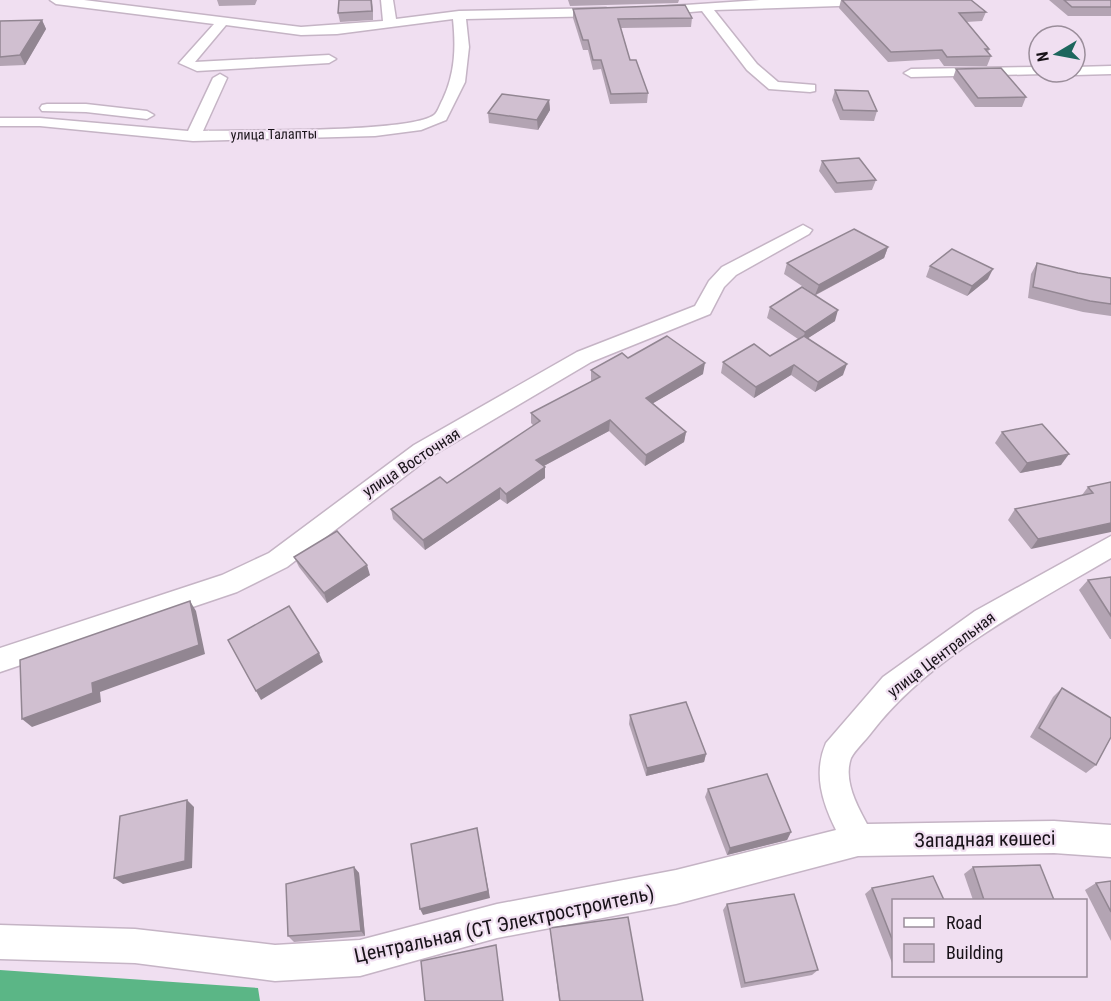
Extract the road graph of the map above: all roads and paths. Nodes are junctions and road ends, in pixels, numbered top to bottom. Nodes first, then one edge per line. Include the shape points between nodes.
1 (57, 0) edge
2 (387, 0) edge
3 (899, 0) edge
4 (706, 8) junction
5 (618, 12) edge
6 (638, 12) edge
7 (459, 15) junction
8 (222, 22) junction
9 (390, 24) junction
10 (329, 59) dead end
11 (1111, 70) edge
12 (1087, 71) edge
13 (1027, 72) edge
14 (911, 73) dead end
15 (220, 78) dead end
16 (810, 88) dead end
17 (0, 108) edge
18 (166, 117) dead end
19 (0, 122) edge
20 (193, 136) junction
21 (803, 230) dead end
22 (1111, 546) edge
23 (0, 660) edge
24 (858, 840) junction
25 (1111, 841) edge
26 (0, 942) edge

1 - 8 street
2 - 9 street
3 - 4 street
4 - 6 street
4 - 16 street via 752,67 774,86
5 - 7 street
7 - 9 street
7 - 20 street, улица Талапты via 461,74 441,117 421,126 375,131
8 - 9 street via 301,31
8 - 10 street via 186,63 197,66
11 - 12 street
13 - 14 street
15 - 20 street via 194,120
17 - 18 street via 86,108
19 - 20 street, улица Талапты
21 - 23 street, улица Восточная via 729,271 703,310 584,357 422,451 278,560 228,584
22 - 24 street, улица Центральная via 984,619 893,686 862,720 837,753 834,772 839,803
24 - 25 street, Западная көшесі via 1054,837
24 - 26 street, Центральная (СТ Электростроитель) via 676,887 497,921 360,958 275,963 135,946

